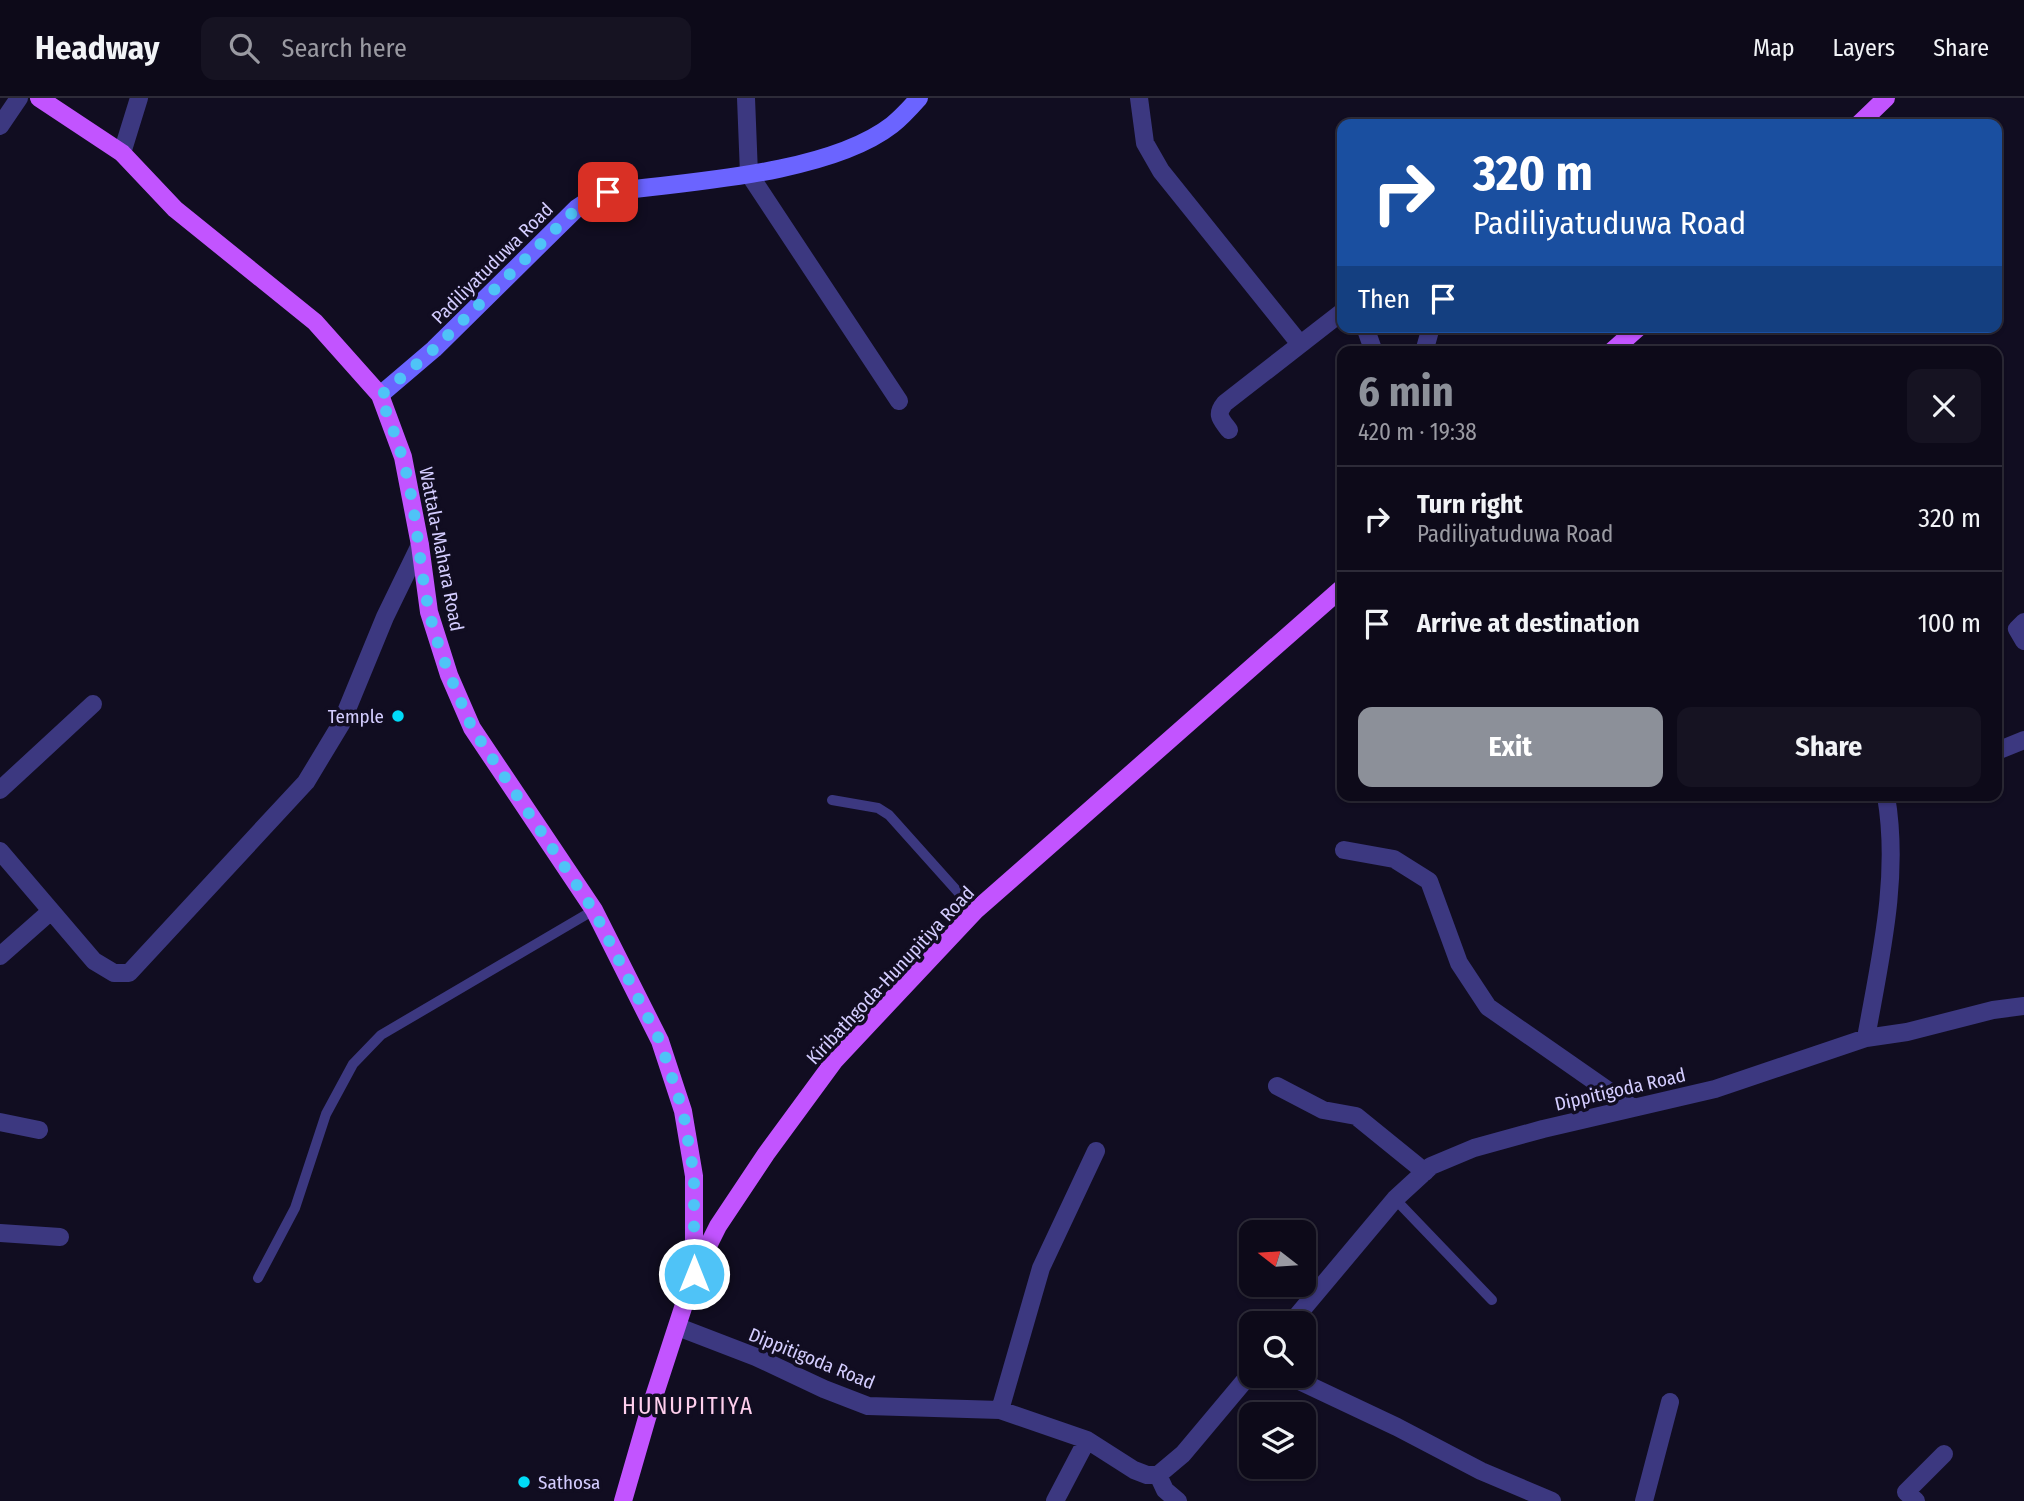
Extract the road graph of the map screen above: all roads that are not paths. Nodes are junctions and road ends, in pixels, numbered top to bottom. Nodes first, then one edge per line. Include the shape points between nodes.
1 (19, 98) edge
2 (39, 98) edge
3 (139, 98) edge
4 (746, 98) edge
5 (919, 98) edge
6 (1139, 98) edge
7 (1886, 98) edge
8 (1863, 119) edge
9 (0, 126) edge
10 (122, 153) junction
11 (749, 174) junction
12 (1337, 316) edge
13 (1632, 333) edge
14 (1300, 344) junction
15 (1618, 346) edge
16 (380, 396) junction
17 (899, 401) dead end
18 (1229, 430) dead end
19 (420, 545) junction
20 (1337, 592) edge
21 (2024, 622) edge
22 (2024, 641) edge
23 (93, 704) dead end
24 (2024, 740) edge
25 (2002, 749) edge
26 (0, 790) edge
27 (832, 800) dead end
28 (1889, 801) edge
29 (1343, 850) dead end
30 (0, 851) edge
31 (51, 911) junction
32 (594, 911) junction
33 (975, 911) junction
34 (0, 956) edge
35 (2024, 1006) edge
36 (1866, 1038) junction
37 (1277, 1086) dead end
38 (1633, 1108) junction
39 (0, 1122) edge
40 (39, 1130) dead end
41 (1096, 1151) dead end
42 (1425, 1172) junction
43 (1395, 1199) junction
44 (0, 1233) edge
45 (60, 1237) dead end
46 (694, 1274) junction
47 (258, 1278) dead end
48 (1492, 1300) dead end
49 (1300, 1311) edge
50 (678, 1327) junction
51 (1239, 1387) edge
52 (1313, 1388) edge
53 (1670, 1402) dead end
54 (1000, 1410) junction
55 (1087, 1440) junction
56 (1944, 1454) dead end
57 (1158, 1475) junction
58 (623, 1501) edge
59 (1055, 1501) edge
60 (1178, 1501) edge
61 (1552, 1501) edge
62 (1644, 1501) edge
63 (1916, 1501) edge

1 - 9 street
2 - 10 main road, Wattala-Mahara Road
3 - 10 street
4 - 11 street
5 - 11 street, Padiliyatuduwa Road via 892,125 831,156
6 - 14 street via 1145,143 1161,171
7 - 8 main road
10 - 16 main road, Wattala-Mahara Road via 175,209 316,323
11 - 16 street, Padiliyatuduwa Road via 608,192 592,198
11 - 17 street
12 - 14 street
13 - 15 main road
14 - 18 street via 1219,410
16 - 19 main road, Wattala-Mahara Road via 403,457
19 - 31 street via 341,724 306,782 129,973 114,973 94,961
19 - 32 main road, Wattala-Mahara Road via 429,612 472,728
20 - 33 main road, Kiribathgoda-Hunupitiya Road
21 - 22 street via 2017,629
23 - 26 street
24 - 25 street
27 - 33 lane via 878,808 889,815
28 - 36 street via 1886,926
29 - 38 street via 1394,859 1429,880 1458,963 1488,1007
30 - 31 street
31 - 34 street
32 - 46 main road, Wattala-Mahara Road via 660,1041 683,1111 694,1175
32 - 47 lane via 381,1035 353,1064 326,1114 295,1209
33 - 46 main road, Kiribathgoda-Hunupitiya Road via 835,1060 718,1226
35 - 36 street, Dippitigoda Road
36 - 38 street, Dippitigoda Road via 1716,1088
37 - 42 street via 1323,1110 1356,1116
38 - 42 street, Dippitigoda Road via 1474,1148
39 - 40 street
41 - 54 street via 1041,1268
42 - 43 street, Dippitigoda Road
43 - 48 lane
43 - 49 street, Dippitigoda Road
44 - 45 street
46 - 50 main road, Kiribathgoda-Hunupitiya Road
50 - 54 street, Dippitigoda Road via 868,1406
50 - 58 main road, Kiribathgoda-Hunupitiya Road
51 - 57 street via 1183,1454
52 - 61 street
53 - 62 street
54 - 55 street, Dippitigoda Road
55 - 57 street, Dippitigoda Road via 1134,1470
55 - 59 street
56 - 63 street via 1906,1492
57 - 60 street via 1165,1490

